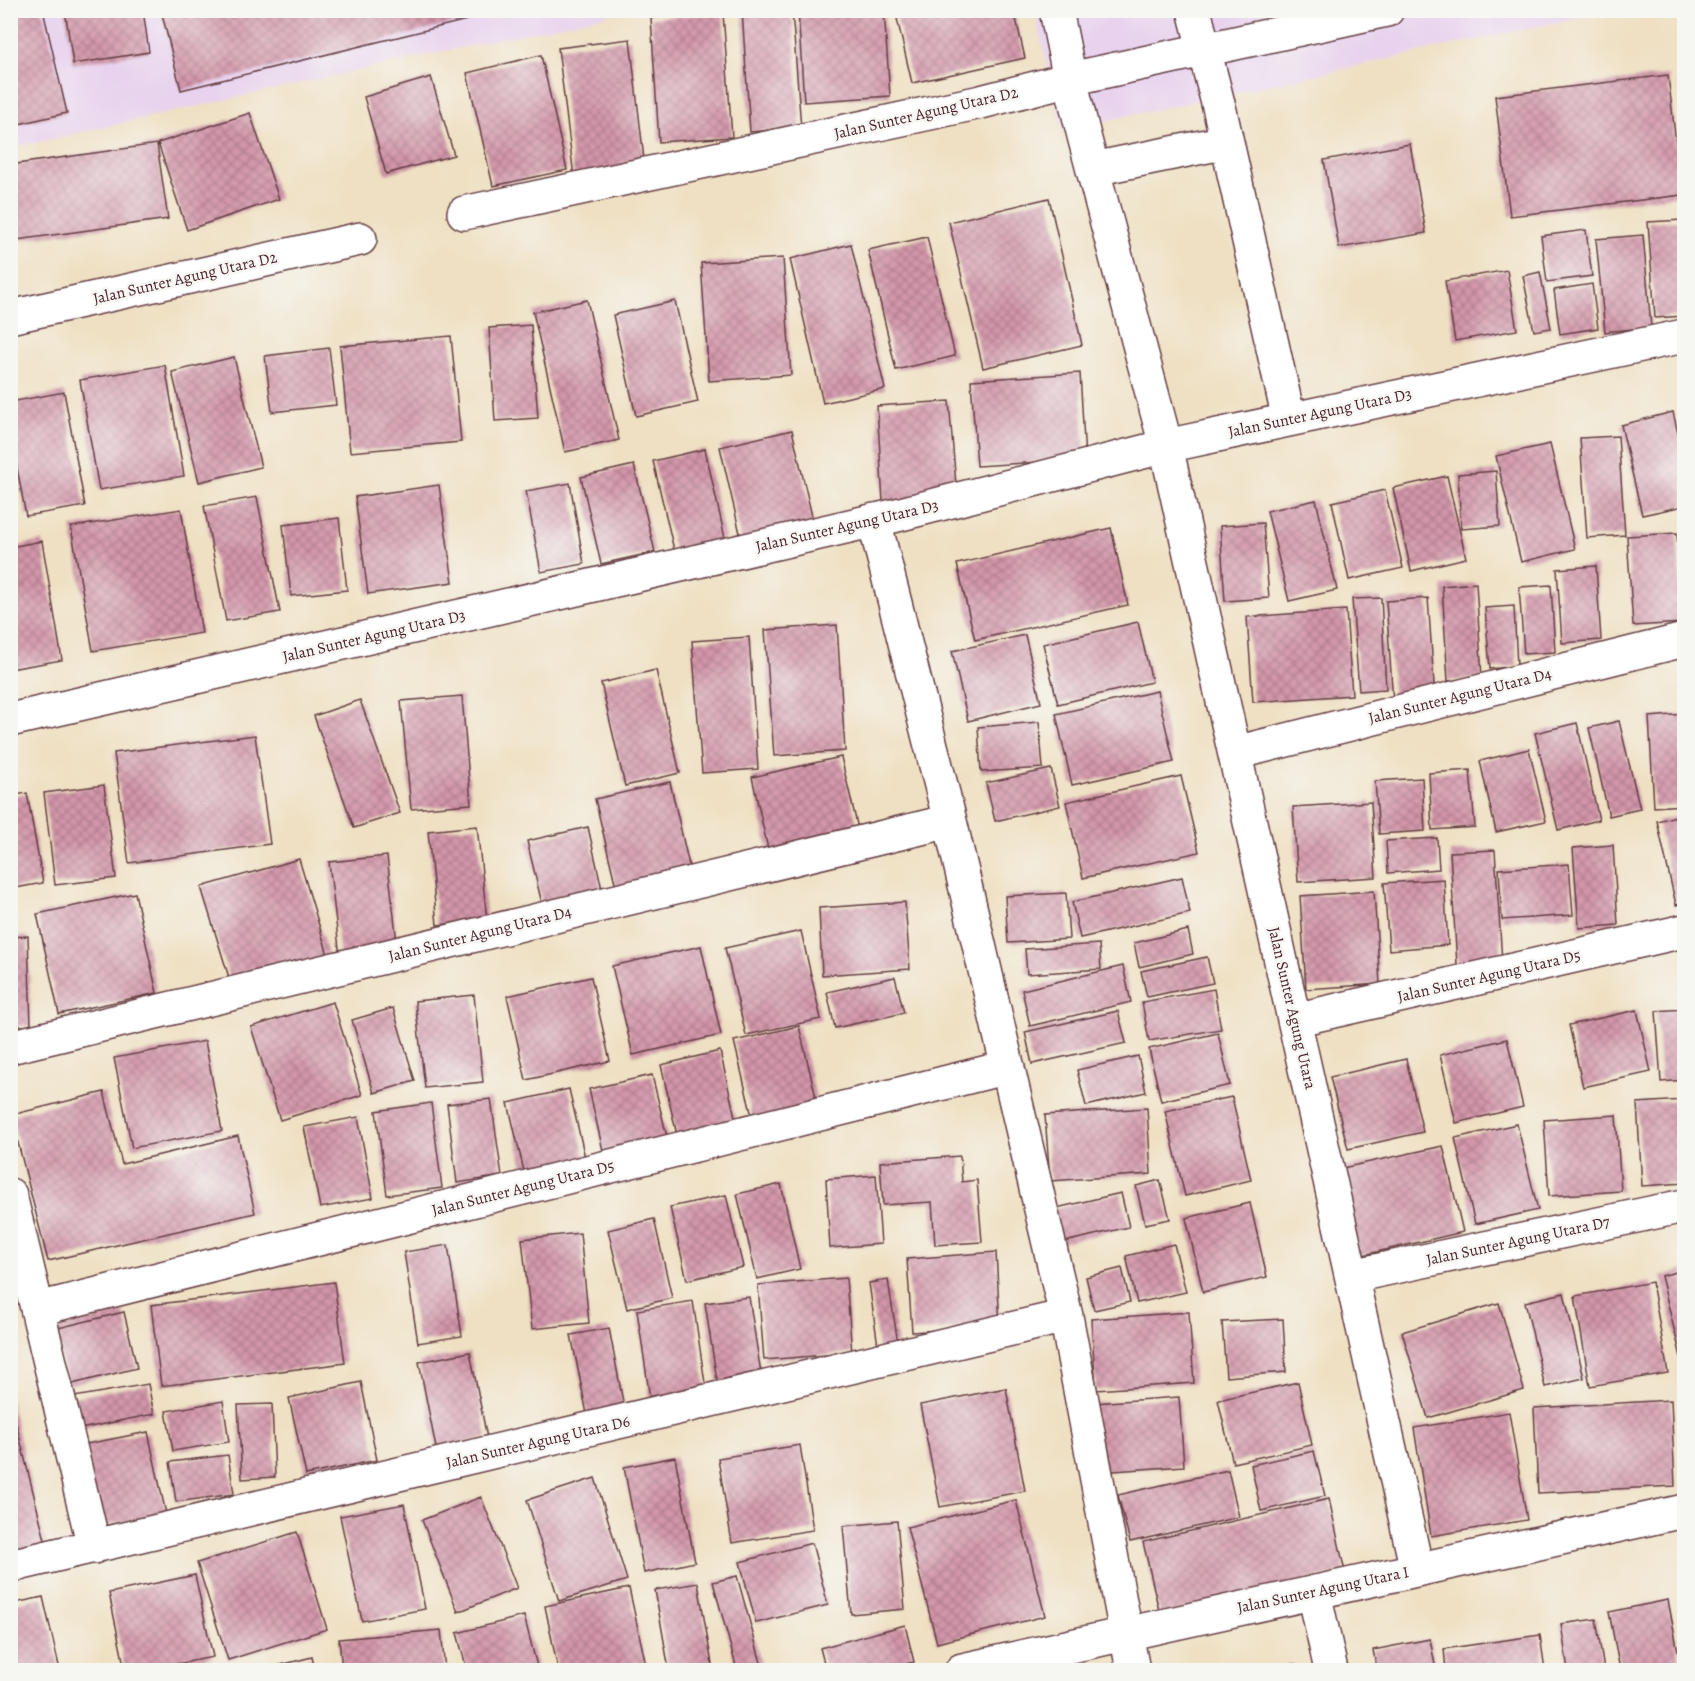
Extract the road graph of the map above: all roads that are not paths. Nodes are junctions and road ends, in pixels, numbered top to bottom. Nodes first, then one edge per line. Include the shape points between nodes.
1 (1056, 10) edge
2 (1194, 10) edge
3 (1387, 10) edge
4 (1204, 50) junction
5 (1070, 79) junction
6 (1227, 142) junction
7 (1094, 169) junction
8 (464, 213) dead end
9 (360, 239) dead end
10 (10, 317) edge
11 (1684, 336) edge
12 (1289, 420) junction
13 (1166, 446) junction
14 (874, 520) junction
15 (1684, 640) edge
16 (10, 720) edge
17 (1235, 753) junction
18 (950, 821) junction
19 (1684, 932) edge
20 (1294, 1020) junction
21 (10, 1047) edge
22 (1008, 1066) junction
23 (10, 1195) edge
24 (1684, 1206) edge
25 (1352, 1276) junction
26 (38, 1309) junction
27 (1066, 1316) junction
28 (1684, 1511) edge
29 (94, 1547) junction
30 (10, 1566) edge
31 (1417, 1570) junction
32 (1314, 1592) junction
33 (1125, 1633) junction
34 (962, 1671) edge
35 (1133, 1671) edge
36 (1331, 1671) edge

1 - 5 street, Jalan Sunter Agung Utara
2 - 4 street
3 - 4 street, Jalan Sunter Agung Utara D2
4 - 5 street, Jalan Sunter Agung Utara D2
4 - 6 street
5 - 7 street, Jalan Sunter Agung Utara
5 - 8 street, Jalan Sunter Agung Utara D2 via 981,102
6 - 7 street
6 - 12 street
7 - 13 street, Jalan Sunter Agung Utara
9 - 10 street, Jalan Sunter Agung Utara D2
11 - 12 street, Jalan Sunter Agung Utara D3
12 - 13 street, Jalan Sunter Agung Utara D3
13 - 14 street, Jalan Sunter Agung Utara D3
13 - 17 street, Jalan Sunter Agung Utara
14 - 16 street, Jalan Sunter Agung Utara D3
14 - 18 street
15 - 17 street, Jalan Sunter Agung Utara D4
17 - 20 street, Jalan Sunter Agung Utara
18 - 21 street, Jalan Sunter Agung Utara D4
18 - 22 street
19 - 20 street, Jalan Sunter Agung Utara D5
20 - 25 street, Jalan Sunter Agung Utara
22 - 26 street, Jalan Sunter Agung Utara D5
22 - 27 street
23 - 26 street
24 - 25 street, Jalan Sunter Agung Utara D7
25 - 31 street, Jalan Sunter Agung Utara
26 - 29 street
27 - 29 street, Jalan Sunter Agung Utara D6
27 - 33 street
28 - 31 street, Jalan Sunter Agung Utara I
29 - 30 street, Jalan Sunter Agung Utara D6
31 - 32 street, Jalan Sunter Agung Utara I
32 - 33 street, Jalan Sunter Agung Utara I
32 - 36 street
33 - 34 street, Jalan Sunter Agung Utara I
33 - 35 street

